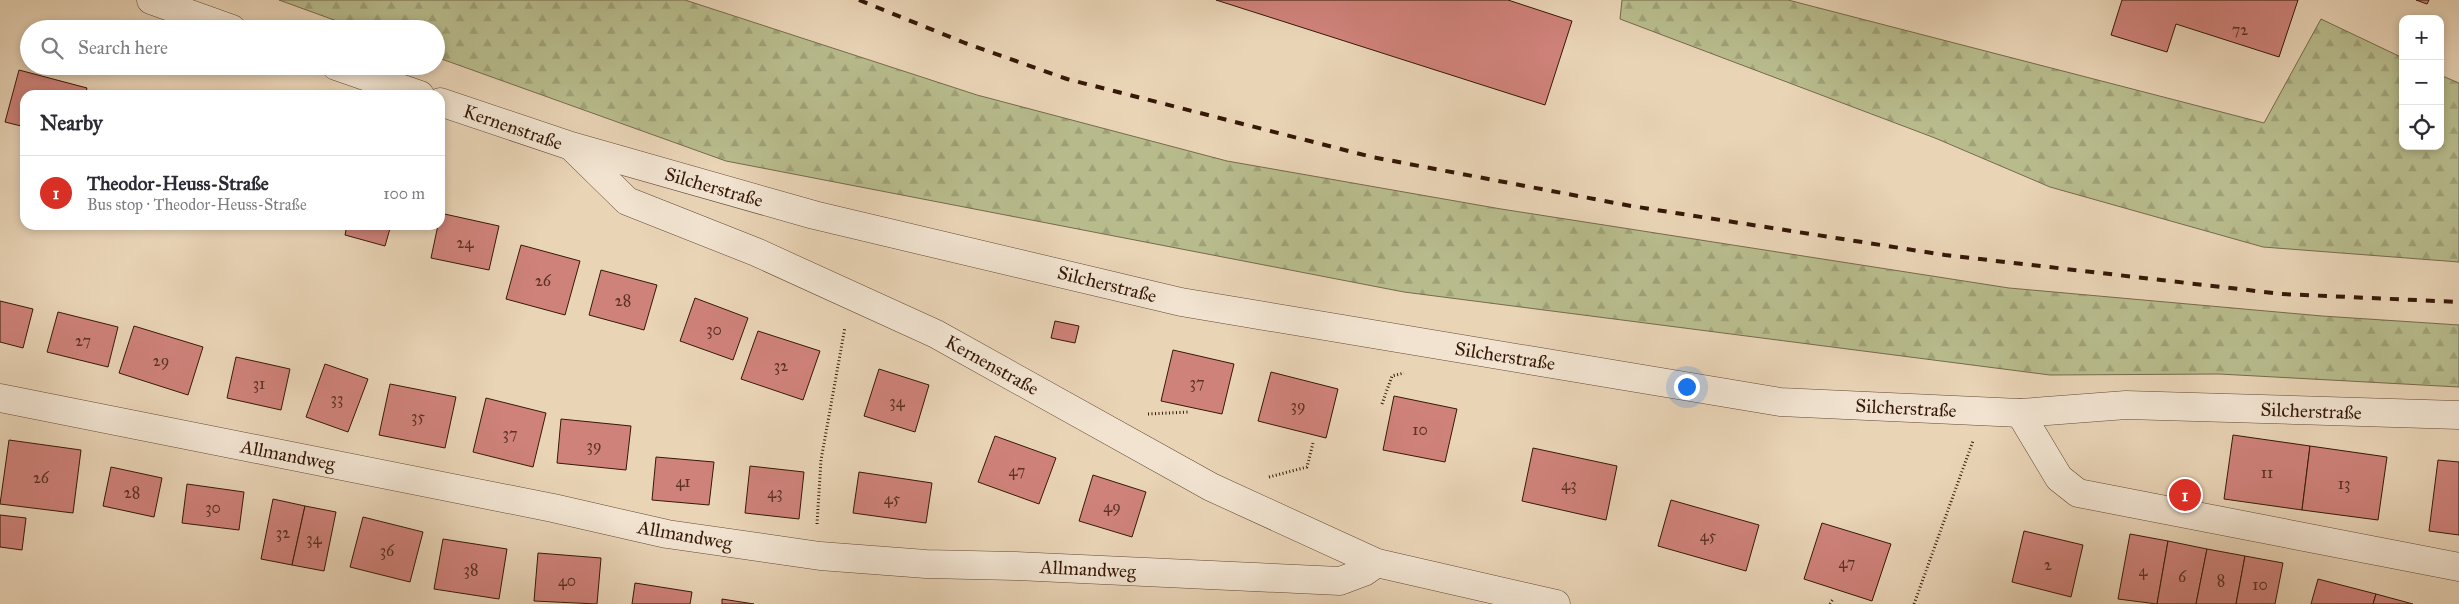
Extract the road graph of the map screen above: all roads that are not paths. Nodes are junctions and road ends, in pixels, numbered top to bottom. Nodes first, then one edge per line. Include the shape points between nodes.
1 (151, 0) edge
2 (207, 20) edge
3 (362, 75) edge
4 (406, 90) edge
5 (445, 104) edge
6 (571, 146) junction
7 (0, 398) edge
8 (2020, 413) junction
9 (2459, 415) edge
10 (1377, 563) junction
11 (2459, 567) edge
12 (1556, 604) edge

1 - 2 street
3 - 4 street
5 - 6 street, Kernenstraße
6 - 8 street, Silcherstraße via 814,215 1181,302 1780,402
6 - 10 street, Kernenstraße via 627,201 756,252 936,334 1228,494
7 - 10 street, Allmandweg via 553,508 666,534 839,557 926,564 1340,581
8 - 9 street, Silcherstraße via 2126,405
8 - 11 street via 2059,478 2078,493
10 - 12 street, Kernenstraße

